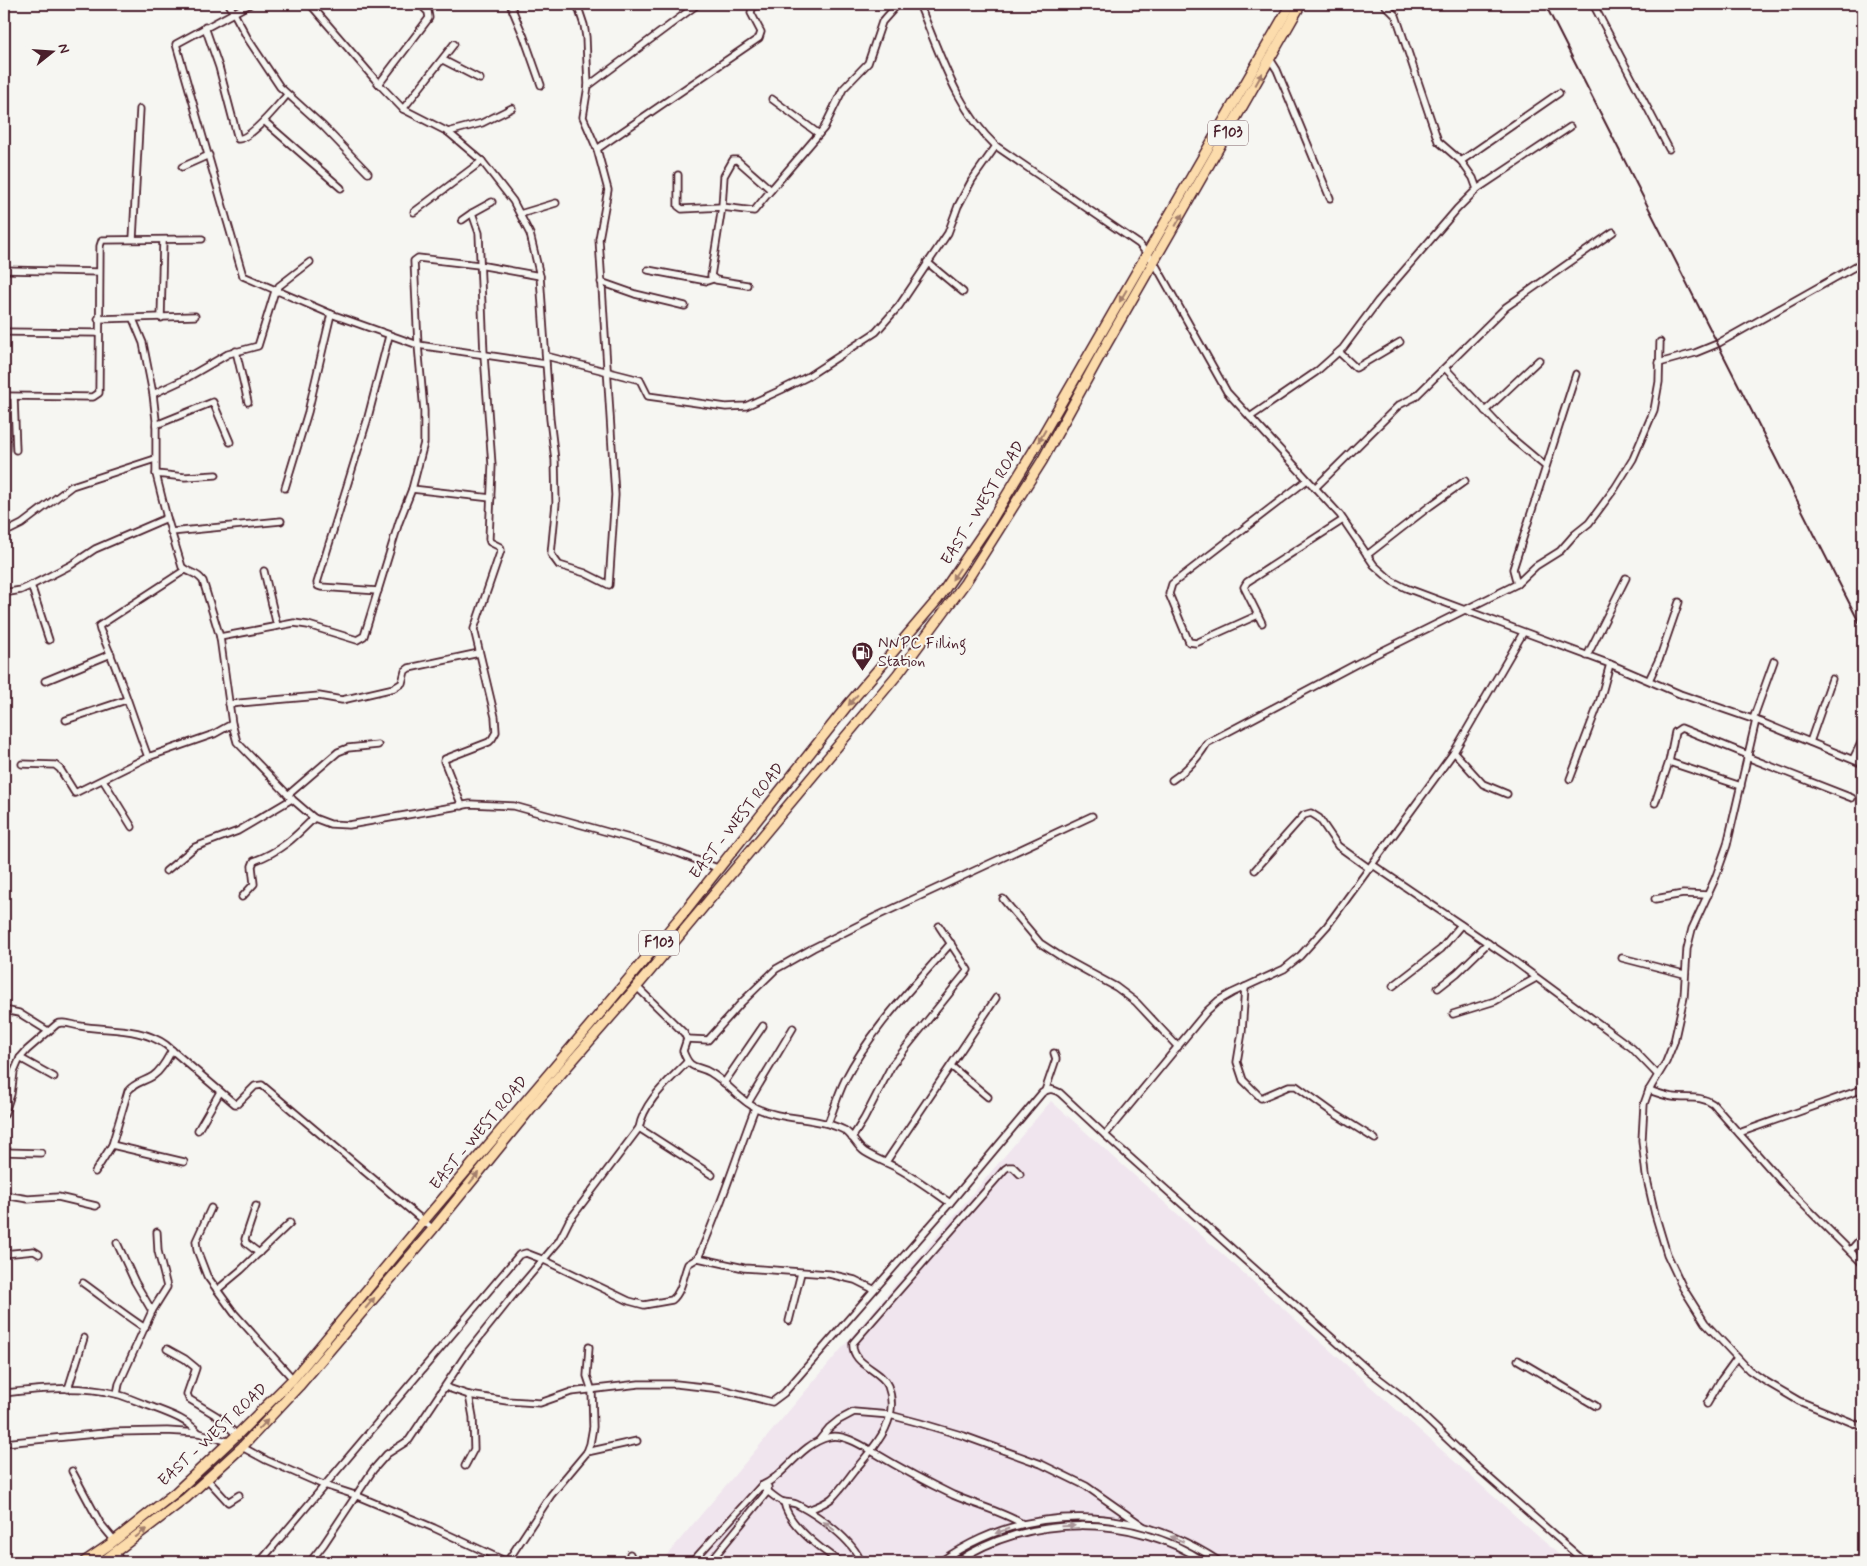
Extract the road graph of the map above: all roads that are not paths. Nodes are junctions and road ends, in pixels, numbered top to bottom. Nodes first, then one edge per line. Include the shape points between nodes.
1 (230, 4) edge
2 (250, 4) edge
3 (310, 4) edge
4 (420, 4) edge
5 (510, 4) edge
6 (576, 4) edge
7 (698, 4) edge
8 (760, 4) edge
9 (898, 4) edge
10 (929, 4) edge
11 (1291, 4) edge
12 (1302, 4) edge
13 (1384, 4) edge
14 (1594, 4) edge
15 (920, 5) edge
16 (234, 12) junction
17 (205, 27) junction
18 (454, 44) dead end
19 (1270, 59) junction
20 (443, 60) junction
21 (480, 79) dead end
22 (379, 84) junction
23 (542, 85) dead end
24 (588, 86) junction
25 (1559, 93) dead end
26 (287, 95) junction
27 (772, 99) dead end
28 (512, 108) dead end
29 (140, 109) dead end
30 (403, 109) junction
31 (264, 120) junction
32 (1570, 127) dead end
33 (448, 132) junction
34 (819, 134) junction
35 (996, 146) junction
36 (597, 149) junction
37 (1669, 149) dead end
38 (209, 155) junction
39 (482, 161) junction
40 (1461, 161) junction
41 (182, 167) dead end
42 (368, 173) dead end
43 (678, 176) dead end
44 (341, 188) dead end
45 (1477, 189) junction
46 (771, 190) junction
47 (1330, 198) dead end
48 (492, 202) dead end
49 (556, 202) dead end
50 (722, 207) junction
51 (414, 212) dead end
52 (472, 213) junction
53 (520, 214) junction
54 (462, 220) dead end
55 (1613, 232) dead end
56 (133, 239) junction
57 (202, 239) dead end
58 (163, 240) junction
59 (1148, 254) junction
60 (310, 262) dead end
61 (927, 262) junction
62 (1154, 262) junction
63 (1863, 262) edge
64 (479, 265) junction
65 (4, 270) edge
66 (648, 270) dead end
67 (99, 272) junction
68 (540, 276) junction
69 (713, 279) junction
70 (601, 282) junction
71 (747, 285) dead end
72 (276, 291) junction
73 (963, 292) dead end
74 (685, 306) dead end
75 (331, 314) junction
76 (195, 316) dead end
77 (161, 318) junction
78 (98, 319) junction
79 (133, 319) junction
80 (4, 332) edge
81 (98, 333) junction
82 (389, 336) junction
83 (1400, 342) dead end
84 (1660, 342) dead end
85 (418, 345) junction
86 (236, 351) junction
87 (1339, 352) junction
88 (484, 355) junction
89 (546, 356) junction
90 (1539, 360) dead end
91 (1659, 363) junction
92 (546, 364) junction
93 (1445, 368) junction
94 (608, 371) junction
95 (1576, 374) dead end
96 (153, 394) junction
97 (4, 396) edge
98 (14, 396) junction
99 (248, 402) dead end
100 (1485, 411) junction
101 (1250, 417) junction
102 (156, 425) junction
103 (230, 442) dead end
104 (16, 450) dead end
105 (155, 459) junction
106 (1545, 466) junction
107 (156, 474) junction
108 (216, 475) dead end
109 (1307, 480) junction
110 (1465, 481) dead end
111 (285, 488) dead end
112 (1315, 488) junction
113 (412, 489) junction
114 (491, 498) junction
115 (167, 518) junction
116 (1343, 520) junction
117 (281, 521) dead end
118 (4, 530) edge
119 (171, 532) junction
120 (1367, 555) junction
121 (185, 570) junction
122 (264, 571) dead end
123 (1626, 578) dead end
124 (1517, 584) junction
125 (4, 585) edge
126 (32, 585) junction
127 (378, 591) junction
128 (4, 593) edge
129 (1679, 602) dead end
130 (1465, 610) junction
131 (1258, 615) junction
132 (1262, 622) dead end
133 (277, 626) junction
134 (1523, 633) junction
135 (220, 637) junction
136 (49, 640) dead end
137 (479, 653) junction
138 (111, 654) junction
139 (1587, 656) junction
140 (1774, 660) dead end
141 (1610, 664) junction
142 (1832, 679) dead end
143 (1649, 680) junction
144 (45, 681) dead end
145 (126, 700) junction
146 (229, 704) junction
147 (66, 720) dead end
148 (1755, 720) junction
149 (232, 724) junction
150 (1863, 740) edge
151 (1810, 742) junction
152 (378, 745) dead end
153 (1454, 752) junction
154 (1748, 756) junction
155 (148, 757) junction
156 (1853, 759) junction
157 (1669, 762) junction
158 (22, 764) dead end
159 (1863, 764) edge
160 (1570, 779) dead end
161 (103, 780) junction
162 (1172, 780) dead end
163 (1741, 786) junction
164 (1507, 794) dead end
165 (290, 797) junction
166 (1852, 798) dead end
167 (1655, 802) dead end
168 (462, 806) junction
169 (1092, 816) dead end
170 (314, 818) junction
171 (132, 827) dead end
172 (1371, 867) junction
173 (720, 869) junction
174 (1255, 870) dead end
175 (166, 871) dead end
176 (1708, 895) junction
177 (242, 897) dead end
178 (1003, 899) dead end
179 (1655, 899) dead end
180 (1461, 925) junction
181 (939, 926) dead end
182 (951, 943) junction
183 (1488, 944) junction
184 (1622, 958) dead end
185 (1684, 974) junction
186 (1536, 978) junction
187 (1393, 986) dead end
188 (637, 987) junction
189 (1244, 987) junction
190 (1438, 988) dead end
191 (996, 998) dead end
192 (4, 1010) edge
193 (1453, 1014) dead end
194 (763, 1026) dead end
195 (793, 1028) dead end
196 (48, 1031) junction
197 (687, 1039) junction
198 (1178, 1046) junction
199 (172, 1050) junction
200 (1054, 1053) dead end
201 (20, 1058) junction
202 (687, 1062) junction
203 (951, 1066) junction
204 (1658, 1074) junction
205 (54, 1076) dead end
206 (724, 1083) junction
207 (1863, 1089) edge
208 (1649, 1090) junction
209 (1045, 1091) junction
210 (220, 1092) junction
211 (988, 1097) dead end
212 (748, 1103) junction
213 (755, 1108) junction
214 (4, 1115) edge
215 (828, 1124) junction
216 (639, 1128) junction
217 (198, 1130) dead end
218 (1739, 1134) junction
219 (1105, 1136) junction
220 (852, 1138) junction
221 (1375, 1138) dead end
222 (112, 1145) junction
223 (4, 1152) edge
224 (42, 1154) dead end
225 (184, 1162) dead end
226 (886, 1162) junction
227 (95, 1172) dead end
228 (1020, 1174) dead end
229 (712, 1175) dead end
230 (4, 1195) edge
231 (950, 1203) junction
232 (96, 1206) dead end
233 (256, 1206) dead end
234 (211, 1208) dead end
235 (423, 1222) junction
236 (290, 1223) dead end
237 (433, 1230) junction
238 (157, 1232) dead end
239 (1863, 1236) edge
240 (117, 1243) dead end
241 (1850, 1251) junction
242 (259, 1253) junction
243 (4, 1254) edge
244 (39, 1254) dead end
245 (698, 1258) junction
246 (544, 1260) junction
247 (1863, 1264) edge
248 (801, 1273) junction
249 (83, 1283) dead end
250 (874, 1289) junction
251 (217, 1290) junction
252 (152, 1311) junction
253 (789, 1321) dead end
254 (145, 1328) junction
255 (84, 1338) dead end
256 (589, 1347) dead end
257 (167, 1349) dead end
258 (1737, 1358) junction
259 (1518, 1360) dead end
260 (293, 1379) junction
261 (445, 1387) junction
262 (68, 1389) junction
263 (592, 1391) junction
264 (4, 1393) edge
265 (116, 1394) junction
266 (469, 1395) junction
267 (1707, 1404) dead end
268 (1596, 1406) dead end
269 (890, 1415) junction
270 (1863, 1428) edge
271 (199, 1433) junction
272 (237, 1435) junction
273 (637, 1441) dead end
274 (819, 1441) junction
275 (230, 1442) junction
276 (4, 1443) edge
277 (242, 1447) junction
278 (872, 1450) junction
279 (587, 1452) junction
280 (465, 1466) dead end
281 (72, 1471) dead end
282 (207, 1479) junction
283 (768, 1483) junction
284 (325, 1486) junction
285 (761, 1486) junction
286 (768, 1491) junction
287 (238, 1495) dead end
288 (356, 1495) junction
289 (784, 1502) junction
290 (808, 1510) junction
291 (1023, 1524) junction
292 (1143, 1526) junction
293 (115, 1541) junction
294 (116, 1553) junction
295 (630, 1554) dead end
296 (494, 1560) edge
297 (84, 1562) edge
298 (102, 1562) edge
299 (121, 1562) edge
300 (260, 1562) edge
301 (310, 1562) edge
302 (633, 1562) edge
303 (692, 1562) edge
304 (710, 1562) edge
305 (840, 1562) edge
306 (861, 1562) edge
307 (940, 1562) edge
308 (956, 1562) edge
309 (1205, 1562) edge
310 (1220, 1562) edge
311 (1585, 1562) edge

1 - 16 street
2 - 16 street
3 - 22 street
4 - 22 street via 429,18
5 - 23 street
6 - 24 street via 585,30
7 - 24 street
8 - 36 street via 750,12 761,32 759,38
9 - 34 street via 882,22 868,63 843,89 828,123
10 - 15 street
11 - 59 main road, EAST - WEST ROAD / F103
12 - 19 main road, EAST - WEST ROAD / F103
13 - 40 street via 1396,16 1438,141
14 - 37 street
15 - 35 street via 962,102 979,130
16 - 17 street
16 - 26 street via 248,39
17 - 31 street via 238,139
17 - 38 street via 176,44
18 - 20 street
19 - 47 street
62 -> 19 main road, EAST - WEST ROAD / F103
20 - 21 street
20 - 30 street
22 - 30 street
24 - 36 street via 584,117
25 - 40 street
26 - 31 street
26 - 42 street via 323,126
27 - 34 street
28 - 33 street via 482,123
29 - 56 street
30 - 33 street
31 - 44 street
32 - 45 street
33 - 39 street
34 - 46 street
35 - 59 street via 1128,235
35 - 61 street via 972,180 948,233
36 - 70 street via 608,190 599,239
38 - 41 street
38 - 72 street via 241,273
39 - 51 street
39 - 53 street
40 - 45 street
43 - 50 street via 678,206 682,209
45 - 87 street via 1384,294
46 - 50 street via 754,212
46 - 50 street via 733,160 724,176
48 - 52 street
49 - 53 street
50 - 69 street via 711,272
52 - 54 street
52 - 64 street via 478,232
53 - 68 street via 530,234
55 - 93 street via 1506,307
56 - 58 street
56 - 67 street via 102,240
57 - 58 street
58 - 77 street
59 - 62 street
59 -> 173 main road, EAST - WEST ROAD / F103 via 1034,450 952,579 847,706
60 - 72 street
61 - 73 street
61 - 94 street via 903,300 876,332 806,377 746,406 726,407 648,396 640,380
62 - 101 street via 1227,392
62 - 188 main road, EAST - WEST ROAD / F103 via 1042,461 959,592 896,675
63 - 91 street via 1724,340
64 - 68 street
64 - 85 street via 415,259
64 - 88 street
65 - 67 street
66 - 69 street via 707,281
67 - 78 street
68 - 89 street
69 - 71 street
70 - 74 street
70 - 94 street
72 - 75 street
72 - 86 street via 258,346
75 - 82 street
75 - 111 street via 308,412
76 - 77 street
77 - 79 street
78 - 79 street
78 - 81 street
79 - 96 street via 143,343
80 - 81 street
81 - 98 street via 97,396
82 - 85 street
82 - 127 street via 367,421 317,583 321,587
83 - 87 street via 1356,368
84 - 91 street
85 - 88 street
85 - 113 street via 425,435
86 - 96 street
86 - 99 street
87 - 101 street via 1316,372
88 - 92 street
88 - 114 street via 492,465
89 - 92 street
89 - 94 street
90 - 100 street
91 - 124 street via 1654,410 1633,459 1615,488 1589,523 1560,551 1536,566
92 - 94 street via 555,460 556,503 551,554 559,565 609,585 615,495
93 - 100 street
93 - 112 street via 1415,397 1399,405
95 - 106 street
96 - 102 street
97 - 98 street
98 - 104 street
100 - 106 street
101 - 109 street
102 - 103 street via 213,402
102 - 105 street
105 - 107 street
105 - 118 street via 75,485 22,524
106 - 124 street via 1513,569
107 - 108 street via 185,477
107 - 115 street
109 - 112 street
109 - 131 street via 1172,584 1169,594 1188,642 1196,643
110 - 120 street
112 - 116 street
113 - 114 street
113 - 127 street via 398,522
114 - 137 street via 489,539 501,550 474,626
115 - 119 street
115 - 126 street via 95,549
116 - 120 street
116 - 131 street via 1247,582 1244,587
117 - 119 street
119 - 121 street
120 - 130 street via 1392,581
121 - 135 street via 197,574 203,581
121 - 138 street via 99,626
122 - 133 street
123 - 139 street
124 - 130 street
125 - 128 street
126 - 128 street
126 - 136 street
127 - 133 street via 361,639 301,624
129 - 143 street
130 - 134 street
130 - 162 street via 1207,743 1192,765
131 - 132 street
133 - 135 street
134 - 139 street
134 - 153 street
135 - 146 street
137 - 146 street via 409,668 402,683 394,688 342,700 319,696
137 - 168 street via 496,732 489,742 445,759
138 - 144 street
138 - 145 street
139 - 141 street
140 - 148 street
141 - 143 street
141 - 160 street
142 - 151 street
143 - 148 street
145 - 147 street
145 - 155 street
146 - 149 street
148 - 151 street
148 - 154 street
149 - 155 street via 214,734
149 - 165 street via 236,742
150 - 156 street
151 - 156 street
152 - 165 street via 338,752
153 - 164 street via 1483,784
153 - 172 street
154 - 157 street via 1681,728 1675,732
154 - 163 street
154 - 166 street
155 - 161 street
156 - 159 street
157 - 163 street
157 - 167 street
158 - 161 street via 55,765 75,793
161 - 171 street
163 - 176 street via 1727,845
165 - 170 street
165 - 175 street via 238,831 195,847
168 - 170 street via 349,825 330,824
168 - 173 street via 501,805 532,810
169 - 197 street via 813,948 776,969 708,1040
170 - 177 street via 272,854 254,861 254,884
172 - 174 street via 1338,846 1319,818 1311,813 1304,815
172 - 180 street
172 - 189 street via 1300,956 1284,969
173 - 235 main road, EAST - WEST ROAD / F103
176 - 179 street via 1683,894
176 - 185 street via 1686,949
178 - 198 street via 1040,943 1116,987 1136,1002
180 - 183 street
180 - 187 street via 1441,949
181 - 182 street
182 - 215 street via 865,1048 845,1081
182 - 220 street via 968,970 892,1065
183 - 186 street
183 - 190 street
184 - 185 street
185 - 204 street via 1684,996 1676,1035
186 - 193 street via 1499,999
186 - 204 street via 1632,1048
188 - 197 street
237 -> 188 main road, EAST - WEST ROAD / F103 via 532,1107
189 - 198 street via 1218,1001
189 - 221 street via 1237,1062 1243,1080 1261,1098 1296,1086
191 - 203 street
192 - 196 street via 19,1013
194 - 206 street
195 - 212 street
196 - 199 street via 63,1022 117,1029 155,1038
196 - 201 street
197 - 202 street via 683,1051
198 - 219 street
199 - 210 street
199 - 222 street via 159,1071 128,1091
200 - 209 street via 1056,1059
201 - 205 street
201 - 214 street
202 - 206 street via 713,1073
202 - 216 street via 661,1088 641,1116
203 - 211 street
203 - 226 street
204 - 208 street
206 - 212 street
207 - 218 street
208 - 218 street via 1673,1097 1707,1100
208 - 258 street via 1642,1121 1646,1175 1667,1254 1705,1323
209 - 219 street via 1053,1089 1060,1093
209 - 231 street
210 - 217 street
210 - 235 street via 237,1104 255,1086 262,1085
212 - 213 street
213 - 215 street
213 - 245 street
215 - 220 street via 848,1132
216 - 229 street
216 - 246 street
218 - 241 street
219 - 311 street
220 - 226 street via 865,1152
222 - 225 street
222 - 227 street
223 - 224 street
226 - 231 street
228 - 269 street via 1008,1166 853,1343 852,1348 860,1361 884,1379 891,1398
230 - 232 street via 28,1199 58,1197
231 - 250 street
233 - 242 street via 245,1240
234 - 251 street via 197,1235 196,1250
235 - 237 street
235 - 260 main road, EAST - WEST ROAD / F103
236 - 242 street
277 -> 237 main road, EAST - WEST ROAD / F103
238 - 252 street via 158,1251 167,1284
239 - 241 street
240 - 252 street
241 - 247 street
242 - 251 street
243 - 244 street via 34,1251
245 - 246 street via 688,1264 676,1297 644,1305 629,1302
245 - 248 street via 744,1268
246 - 261 street via 467,1353
246 - 284 street via 526,1253 519,1255
248 - 250 street via 829,1274 855,1280
248 - 253 street
249 - 254 street
250 - 263 street via 775,1401 721,1389 676,1384 639,1384
251 - 260 street
252 - 254 street
254 - 265 street
255 - 262 street
256 - 263 street via 587,1376
257 - 272 street via 196,1368 187,1394 189,1399 217,1416
258 - 267 street
258 - 270 street via 1765,1381 1799,1400
259 - 268 street
260 - 272 main road, EAST - WEST ROAD / F103
261 - 266 street
261 - 288 street via 408,1440 387,1454
262 - 264 street
262 - 265 street
263 - 266 street via 565,1393 540,1403
263 - 279 street via 593,1427
265 - 271 street via 180,1418
266 - 280 street via 474,1449
269 - 274 street via 854,1412 829,1428
269 - 278 street
269 - 292 street via 964,1436 1042,1464 1086,1486
271 - 275 street
271 - 276 street via 115,1432
272 - 275 main road, EAST - WEST ROAD / F103
273 - 279 street
274 - 278 street via 836,1436
274 - 283 street via 798,1455
275 - 293 main road, EAST - WEST ROAD / F103 via 176,1492
277 - 282 main road, EAST - WEST ROAD / F103
277 - 284 street
278 - 290 street via 832,1498
278 - 291 street via 911,1474
279 - 296 street via 551,1495 507,1562
281 - 293 street via 100,1523
282 - 287 street via 228,1502
294 -> 282 main road, EAST - WEST ROAD / F103
283 - 285 street
283 - 286 street
284 - 288 street
284 - 300 street
285 - 286 street
285 - 303 street
286 - 289 street
286 - 304 street
288 - 296 street via 434,1528
288 - 301 street
289 - 290 street
289 - 305 street via 789,1516 817,1545
306 -> 290 street via 848,1542
291 - 292 street via 1082,1518 1111,1519
291 -> 307 street via 970,1543
310 -> 292 street via 1180,1539
293 - 297 main road, EAST - WEST ROAD / F103
294 - 298 main road, EAST - WEST ROAD / F103
294 - 299 street
295 - 302 street
308 -> 309 street via 994,1542 1027,1532 1082,1526 1142,1533

